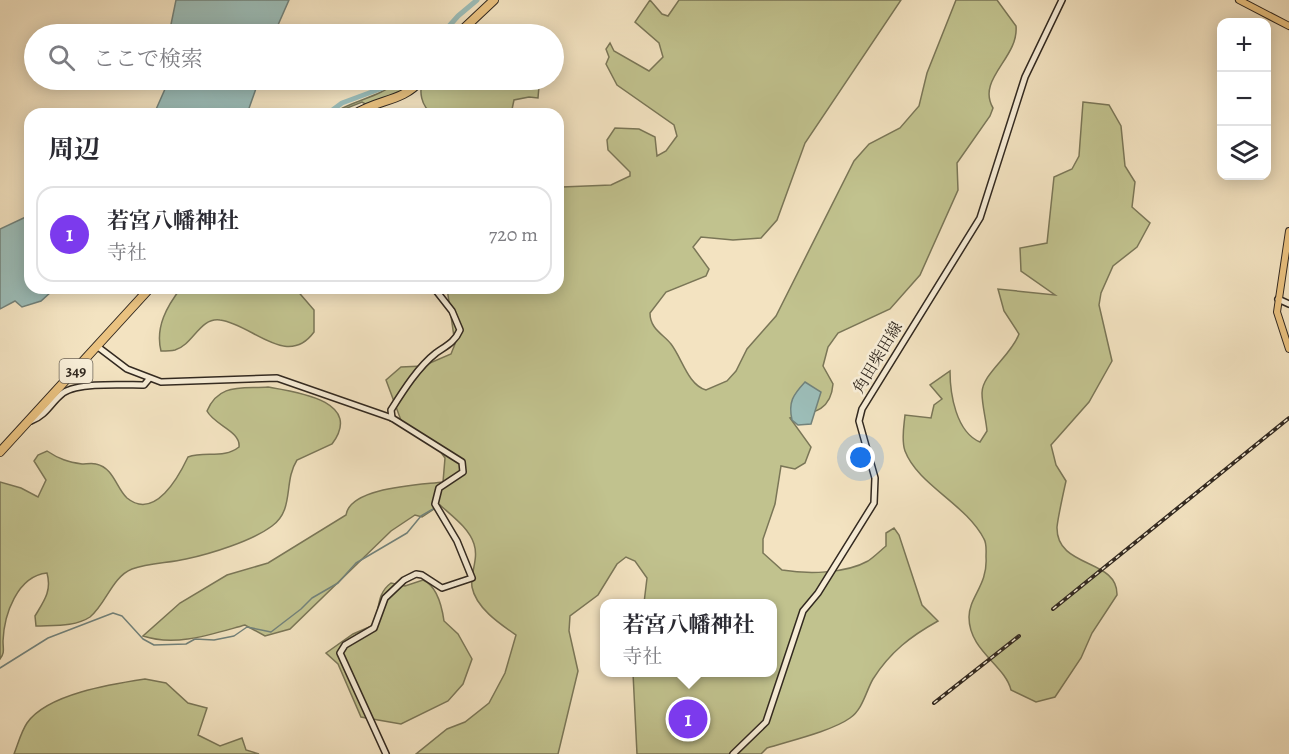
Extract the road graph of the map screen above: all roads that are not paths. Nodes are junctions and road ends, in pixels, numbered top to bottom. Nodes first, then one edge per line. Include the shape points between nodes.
1 (494, 0) edge
2 (1062, 0) edge
3 (1239, 0) edge
4 (469, 24) edge
5 (1289, 26) edge
6 (411, 90) edge
7 (380, 108) edge
8 (1289, 231) edge
9 (145, 294) edge
10 (439, 294) edge
11 (1280, 300) junction
12 (1289, 304) edge
13 (98, 347) junction
14 (1289, 349) edge
15 (150, 379) junction
16 (46, 404) junction
17 (45, 414) junction
18 (392, 418) junction
19 (32, 421) junction
20 (0, 452) edge
21 (386, 754) edge
22 (733, 754) edge

1 - 4 highway
2 - 22 street, 角田柴田線 via 1018,94 980,218 862,410 859,421 875,478 874,503 803,611 766,722
3 - 5 main road
6 - 7 highway
8 - 11 main road
9 - 13 highway, 349
10 - 18 street via 452,310 460,330 405,388 390,410
11 - 12 street
11 - 14 main road via 1277,312
13 - 15 street via 128,369
13 - 16 highway, 349
15 - 17 street via 144,385 71,389
15 - 18 street via 171,382 277,378
16 - 17 street
16 - 19 highway, 349
17 - 19 street
18 - 21 street via 462,462 464,472 439,488 435,504 457,541 472,578 442,588 426,576 409,577 386,598 374,628 340,650
19 - 20 highway, 349

